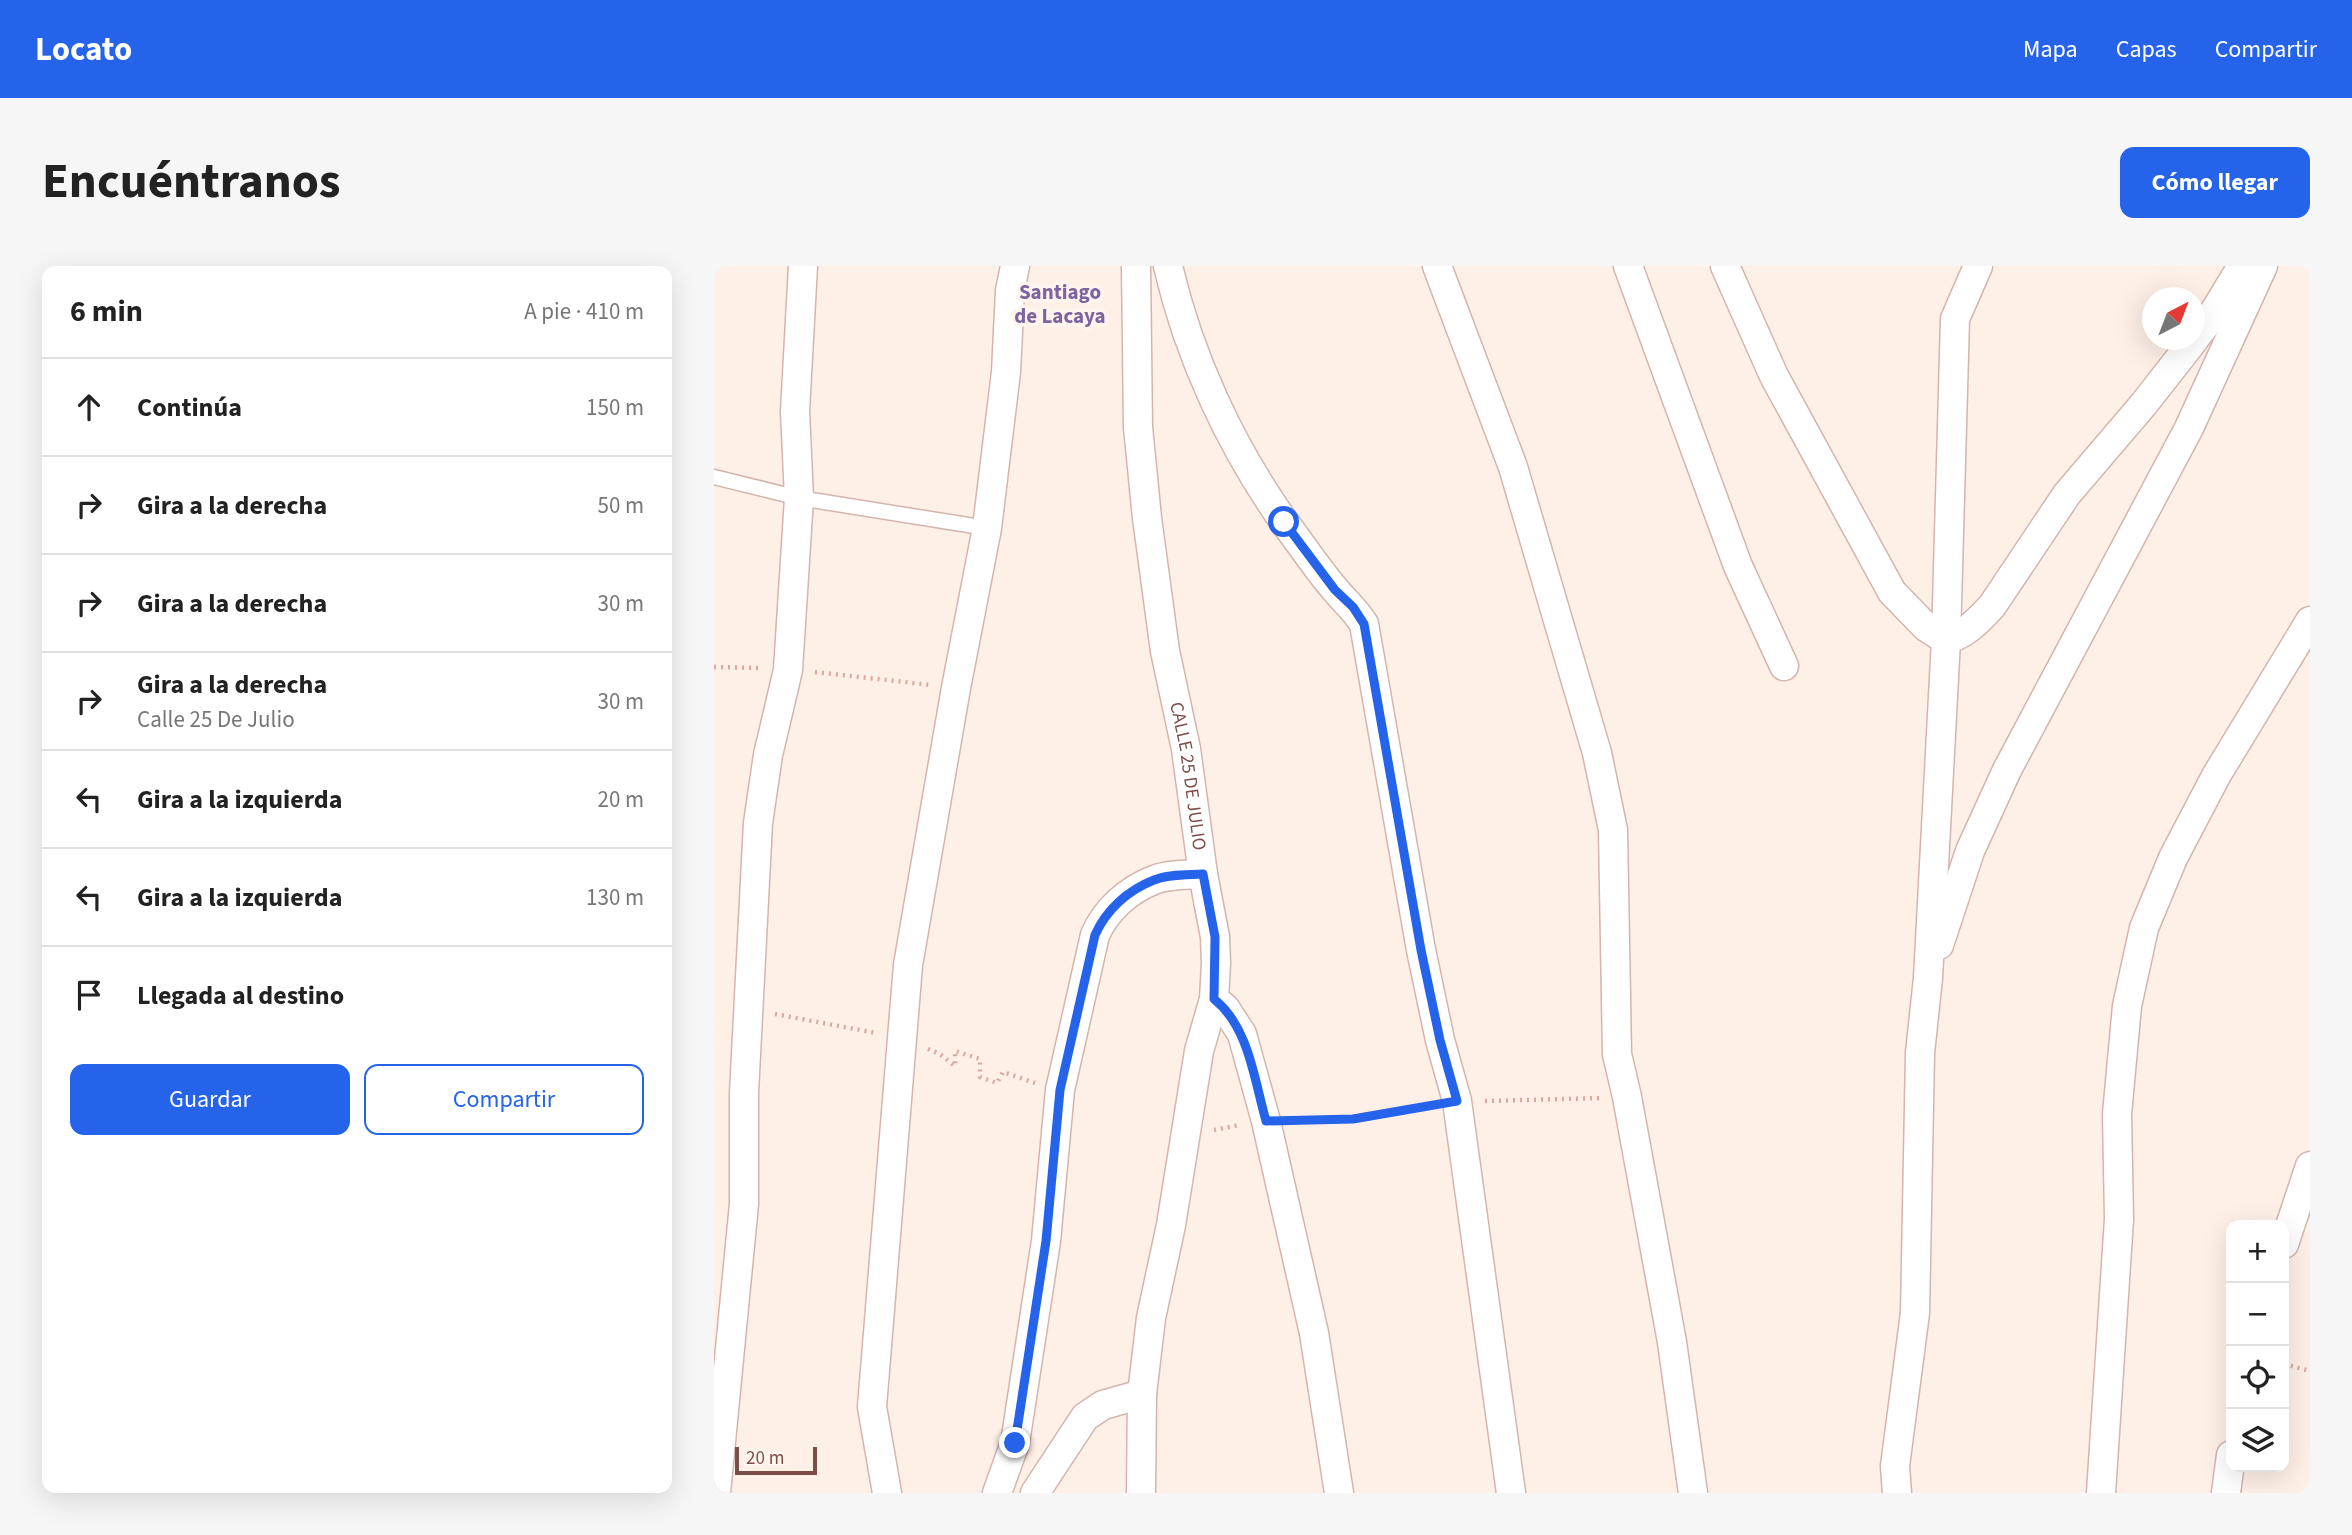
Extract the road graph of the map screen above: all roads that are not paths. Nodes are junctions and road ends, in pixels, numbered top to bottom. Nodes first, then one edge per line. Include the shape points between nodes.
1 (803, 266) edge
2 (1015, 266) edge
3 (1136, 266) edge
4 (1168, 266) edge
5 (1437, 266) edge
6 (1628, 266) edge
7 (1725, 266) edge
8 (2242, 266) edge
9 (2263, 266) edge
10 (1977, 267) edge
11 (2205, 325) edge
12 (2186, 350) edge
13 (714, 477) edge
14 (799, 498) junction
15 (987, 528) junction
16 (2310, 621) edge
17 (1946, 640) junction
18 (1783, 666) dead end
19 (1203, 874) junction
20 (1928, 978) junction
21 (1214, 999) junction
22 (2310, 1166) edge
23 (2289, 1229) edge
24 (1142, 1394) junction
25 (2228, 1472) edge
26 (716, 1493) edge
27 (887, 1493) edge
28 (997, 1493) edge
29 (1035, 1493) edge
30 (1141, 1493) edge
31 (1339, 1493) edge
32 (1511, 1493) edge
33 (1693, 1493) edge
34 (1897, 1493) edge
35 (2101, 1493) edge
36 (2225, 1493) edge

1 - 14 street via 795,411
2 - 15 street
3 - 19 street, CALLE 25 DE JULIO via 1138,426 1147,518
4 - 32 street via 1180,315 1252,474 1364,624 1421,950 1457,1101
5 - 33 street via 1513,467 1597,753 1613,830 1616,1054 1672,1342
6 - 18 street via 1733,553
7 - 17 street via 1774,376 1892,592 1918,620
8 - 11 street
9 - 20 street via 2189,428 2007,770 1970,851
10 - 17 street via 1955,319
12 - 17 street via 2067,494 1992,606 1978,622
13 - 14 lane
14 - 15 lane
14 - 26 street via 788,670 758,822 744,1093 744,1204
15 - 27 street via 908,965 873,1407
16 - 35 street via 2216,776 2173,858 2144,928 2127,1006 2117,1114 2119,1219
17 - 20 street
19 - 21 street, CALLE 25 DE JULIO via 1215,937
19 - 28 street via 1155,879 1115,904 1095,935 1060,1090 1046,1241 1015,1443
20 - 34 street via 1920,1053 1914,1313 1895,1466
21 - 24 street, CALLE 25 DE JULIO via 1199,1051 1151,1318
21 - 31 street via 1226,1008 1241,1034 1266,1121 1314,1333
22 - 23 street
24 - 29 street via 1103,1405 1085,1417
24 - 30 street, CALLE 25 DE JULIO
25 - 36 street

